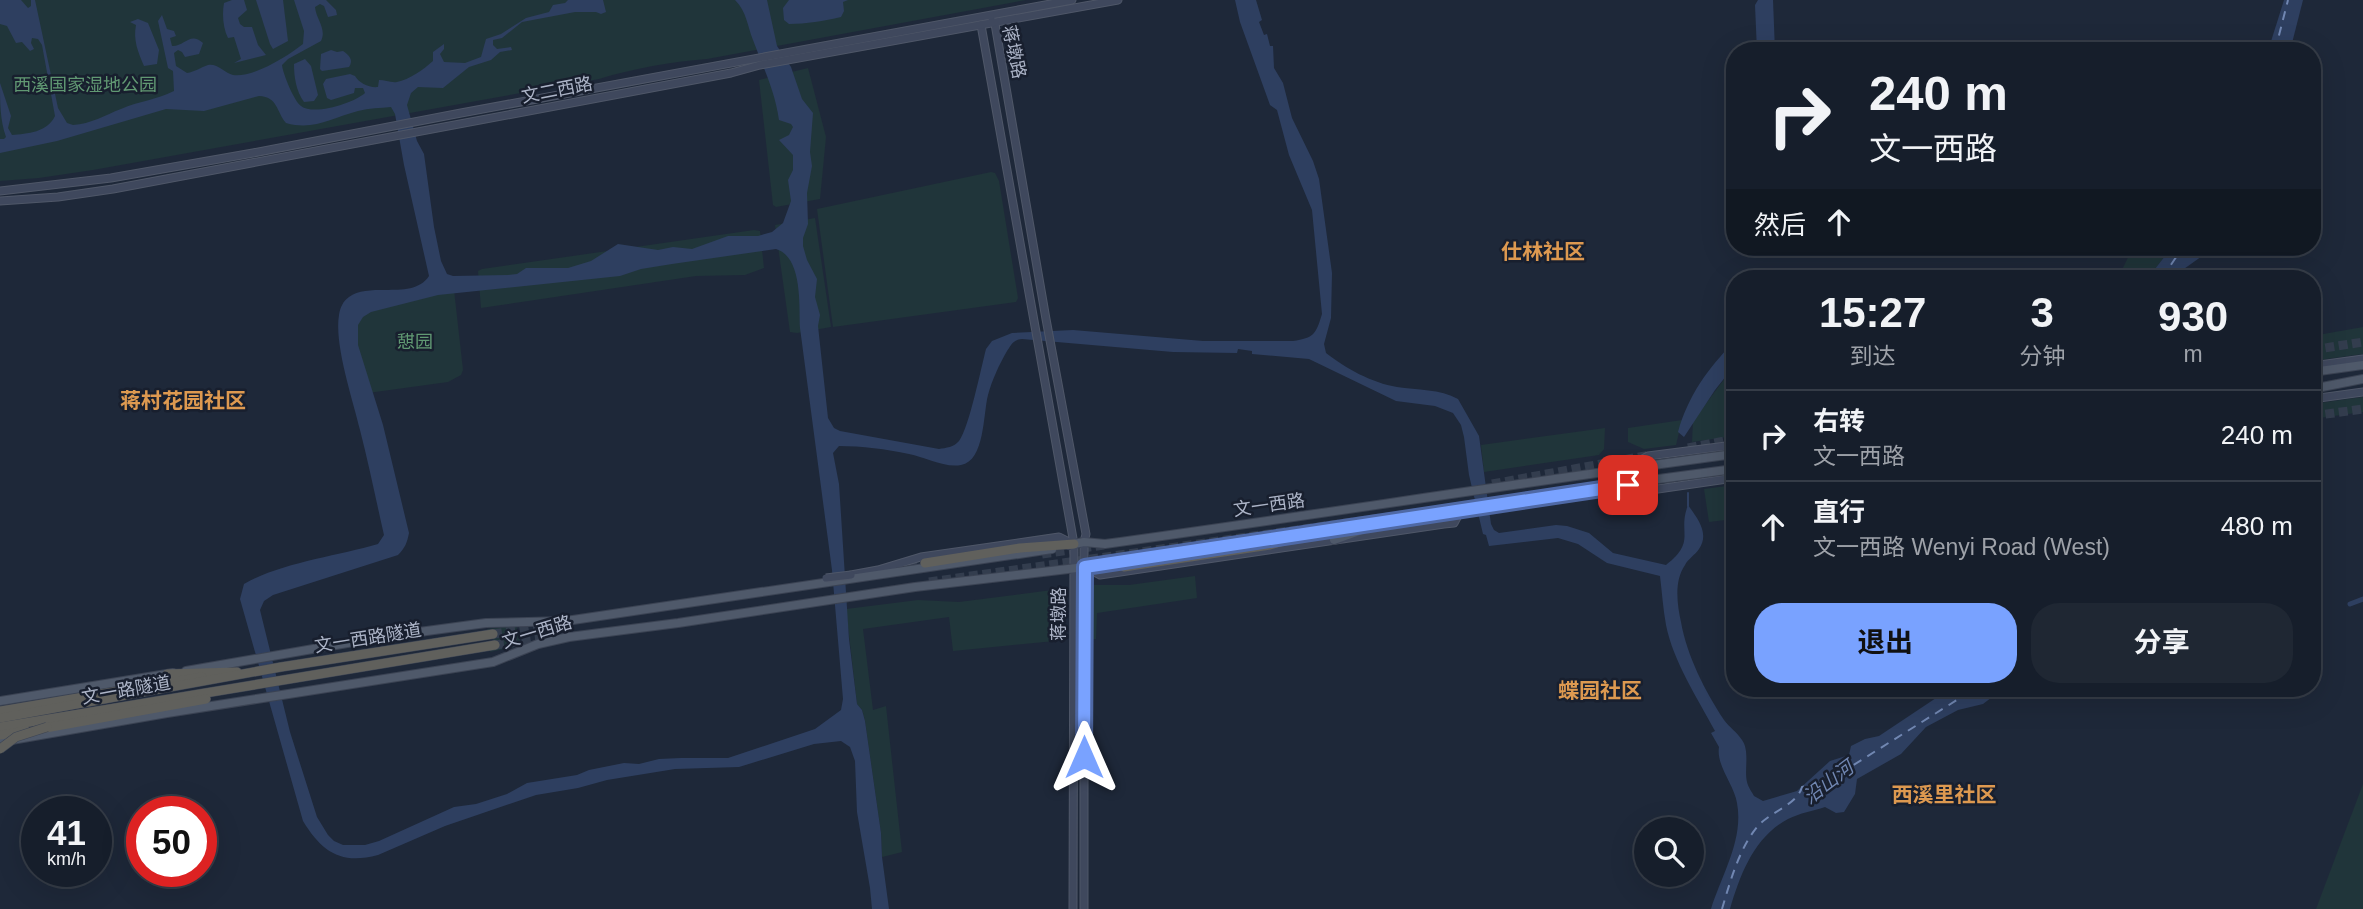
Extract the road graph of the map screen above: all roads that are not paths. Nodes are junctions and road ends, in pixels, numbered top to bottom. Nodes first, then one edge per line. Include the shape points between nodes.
1 (1072, 0) edge
2 (1118, 0) edge
3 (987, 16) junction
4 (995, 24) junction
5 (979, 27) junction
6 (791, 56) junction
7 (760, 62) junction
8 (0, 191) edge
9 (0, 201) edge
10 (2334, 363) joint
11 (2361, 363) edge
12 (2321, 365) edge
13 (2321, 370) edge
14 (2363, 379) edge
15 (2321, 387) edge
16 (2363, 392) edge
17 (2321, 398) edge
18 (1726, 446) edge
19 (1726, 455) edge
20 (1625, 468) junction
21 (1726, 470) edge
22 (1726, 479) edge
23 (1628, 485) junction
24 (1461, 510) junction
25 (1377, 523) junction
26 (1307, 535) junction
27 (1334, 540) junction
28 (1079, 543) junction
29 (925, 563) tunnel mouth
30 (1085, 567) junction
31 (1124, 567) tunnel mouth
32 (1075, 569) junction
33 (493, 634) tunnel mouth
34 (495, 645) tunnel mouth
35 (254, 672) junction
36 (167, 674) junction
37 (260, 686) junction
38 (0, 701) edge
39 (0, 711) edge
40 (0, 718) edge
41 (0, 727) edge
42 (47, 727) junction
43 (0, 735) edge
44 (0, 742) edge
45 (0, 749) edge
46 (1073, 909) edge
47 (1084, 909) edge

1 - 3 main road, 文二西路
2 - 4 main road, 文二西路
3 - 4 main road, 蒋墩路
3 - 5 main road, 蒋墩路
3 - 6 main road, 文二西路
4 - 5 main road, 文二西路
4 - 28 main road, 蒋墩路 via 1086,534
5 - 6 main road, 文二西路
5 - 28 main road, 蒋墩路
6 - 7 main road, 文二西路
7 - 8 main road, 文二西路 via 111,178
7 - 9 main road, 文二西路 via 731,74 113,190
10 - 11 main road
10 - 12 main road
11 - 13 main road
14 - 15 main road
16 - 17 main road
18 - 20 main road via 1648,456
19 - 20 main road
20 - 28 main road, 文一西路 via 1105,544
21 - 23 main road
22 - 23 main road via 1651,490
23 - 24 main road
24 - 25 main road, 文一西路
24 - 27 main road, 文一西路 via 1454,523
25 - 26 main road, 文一西路
25 - 27 main road
26 - 30 main road, 文一西路
26 - 31 highway
27 - 30 main road, 文一西路 via 1100,575
28 - 29 highway
28 - 30 main road, 蒋墩路
28 - 32 main road, 蒋墩路
28 - 36 main road, 文一西路, bridge via 566,621 485,623 382,637
30 - 32 main road, 文一西路
30 - 47 main road, 蒋墩路
32 - 44 main road, 文一西路 via 569,637 493,663
32 - 46 main road, 蒋墩路
33 - 35 highway, 文一西路隧道
34 - 37 highway, 文一西路隧道
35 - 36 highway
35 - 39 highway
35 - 40 highway, 文一路隧道
36 - 38 main road, 文一西路
37 - 41 highway, 文一路隧道
37 - 42 highway
42 - 43 highway, bridge
42 - 45 highway, bridge via 16,737

